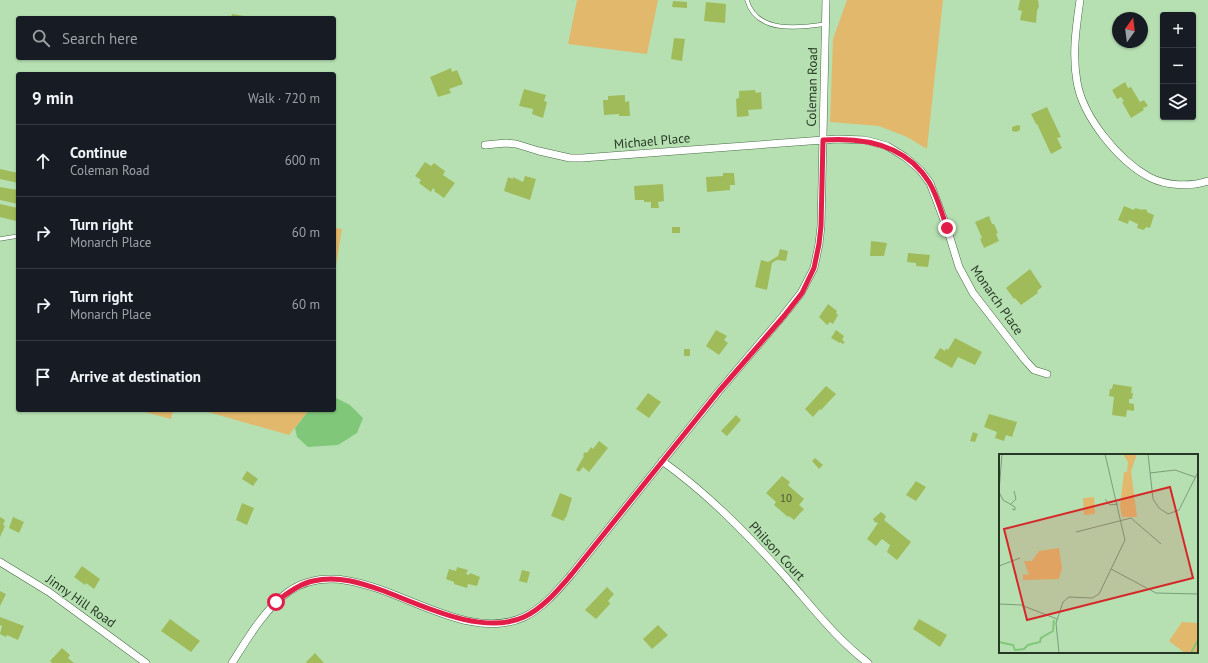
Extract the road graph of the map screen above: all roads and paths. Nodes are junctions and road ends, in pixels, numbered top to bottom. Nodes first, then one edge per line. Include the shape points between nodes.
1 (748, 0) edge
2 (826, 0) edge
3 (1080, 0) edge
4 (826, 24) junction
5 (823, 140) junction
6 (485, 145) dead end
7 (1208, 181) edge
8 (16, 236) edge
9 (0, 239) edge
10 (1047, 374) dead end
11 (662, 461) junction
12 (0, 562) edge
13 (146, 663) edge
14 (232, 663) edge
15 (868, 663) edge

1 - 4 lane via 749,7 758,17 778,26 800,28
2 - 4 street, Coleman Road
3 - 7 street via 1074,50 1077,83 1085,105 1097,126 1132,165 1150,178 1171,184 1199,184
4 - 5 street, Coleman Road
5 - 6 street, Michael Place via 582,158 570,158 516,144
5 - 10 street, Monarch Place via 865,140 887,146 920,170 930,183 959,267 973,293 1034,370
5 - 11 street, Coleman Road via 821,226 817,256 808,282 792,306
8 - 9 lane
11 - 14 street, Coleman Road via 571,575 540,608 524,617 500,624 472,622 367,585 330,578 302,584 276,602 263,616
11 - 15 street, Philson Court via 716,504 781,572 830,629
12 - 13 street, Jinny Hill Road via 49,592

